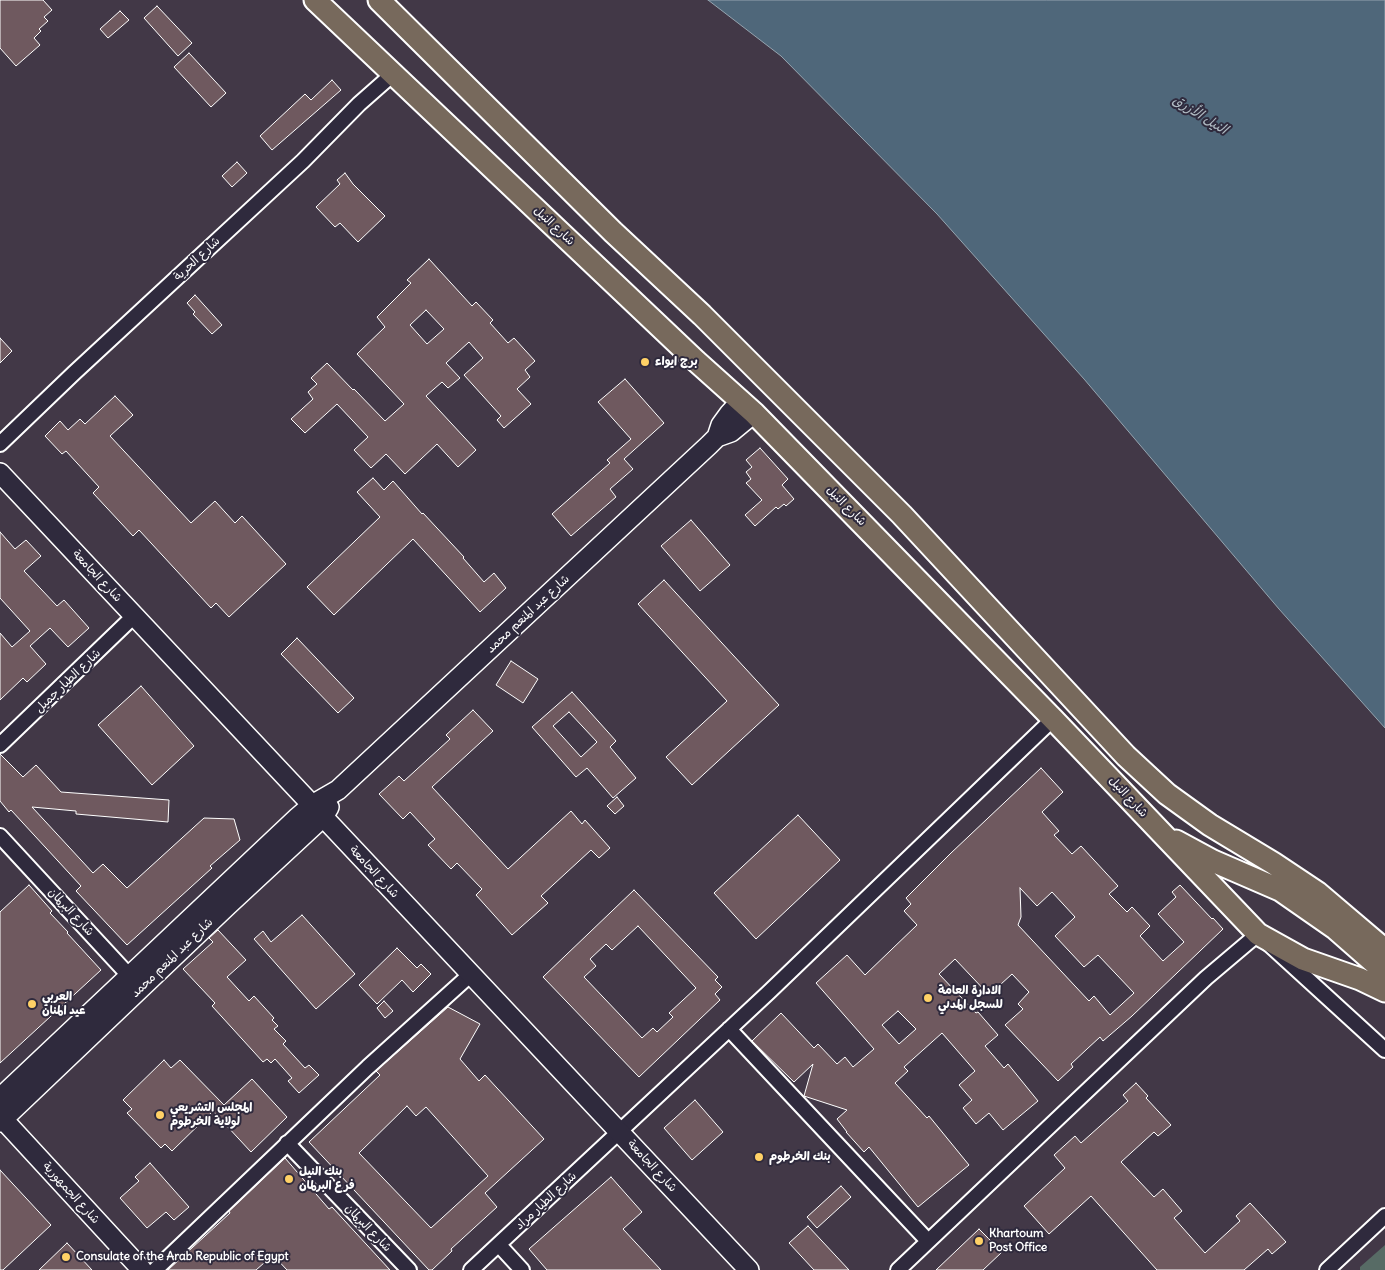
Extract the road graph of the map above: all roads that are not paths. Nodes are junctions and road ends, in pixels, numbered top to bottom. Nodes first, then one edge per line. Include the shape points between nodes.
1 (315, 0) edge
2 (379, 0) edge
3 (393, 74) junction
4 (747, 407) junction
5 (0, 444) edge
6 (0, 473) edge
7 (912, 525) junction
8 (881, 542) junction
9 (134, 616) junction
10 (1054, 719) junction
11 (0, 745) edge
12 (318, 811) junction
13 (1163, 834) junction
14 (0, 836) edge
15 (1258, 934) junction
16 (1385, 950) edge
17 (1385, 972) edge
18 (471, 974) junction
19 (135, 981) junction
20 (1385, 991) edge
21 (729, 1029) junction
22 (1385, 1050) edge
23 (0, 1098) edge
24 (1, 1119) edge
25 (620, 1132) junction
26 (287, 1143) junction
27 (1385, 1216) edge
28 (928, 1241) junction
29 (499, 1245) junction
30 (142, 1270) edge
31 (155, 1270) edge
32 (409, 1270) edge
33 (471, 1270) edge
34 (522, 1270) edge
35 (749, 1270) edge
36 (898, 1270) edge
37 (1327, 1270) edge

1 - 3 main road, شارع النيل
2 - 7 main road via 599,218 709,321
3 - 4 main road, شارع النيل
3 - 5 street, شارع الحرية
4 - 8 main road, شارع النيل
4 - 12 main road, شارع عبد المنعم محمد via 721,425 717,436
6 - 9 main road, شارع الجامعة
7 - 8 main road via 914,536 910,542 896,546
7 - 16 main road via 1126,756 1167,794 1318,893
8 - 10 main road, شارع النيل
9 - 11 street, شارع الطيار جميل
9 - 12 main road, شارع الجامعة
10 - 13 main road, شارع النيل
10 - 21 street, شارع الطيار مراد
12 - 18 main road, شارع الجامعة
12 - 19 main road, شارع عبد المنعم محمد
13 - 15 main road, شارع النيل
13 - 17 main road via 1280,890 1336,929
14 - 19 street, شارع البرلمان
15 - 20 main road, شارع النيل via 1304,959
15 - 22 street
15 - 28 street via 1206,978
18 - 25 main road, شارع الجامعة
18 - 26 street
19 - 23 main road, شارع عبد المنعم محمد
19 - 24 main road, شارع عبد المنعم محمد
21 - 25 street, شارع الطيار مراد
21 - 28 street
24 - 30 main road, شارع الجمهورية
25 - 29 street, شارع الطيار مراد
25 - 35 main road, شارع الجامعة
26 - 31 street
26 - 32 street, شارع البرلمان
27 - 37 street
28 - 36 street
29 - 33 street, شارع الطيار مراد
29 - 34 street

